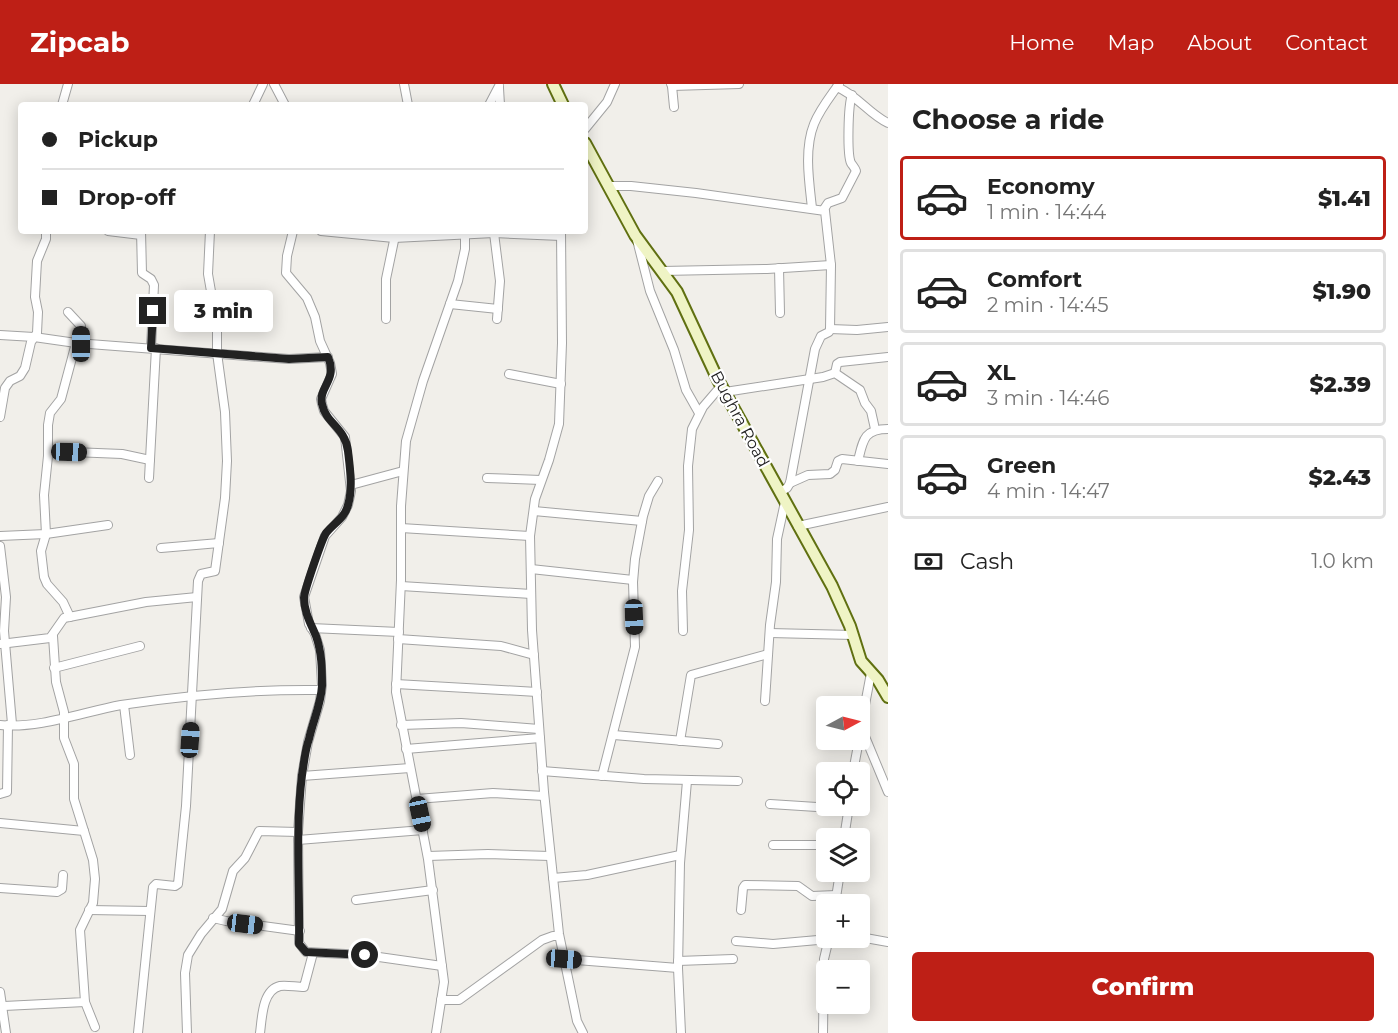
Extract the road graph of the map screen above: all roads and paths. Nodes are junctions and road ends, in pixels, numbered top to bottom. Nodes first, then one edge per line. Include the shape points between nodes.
1 (68, 84) edge
2 (263, 84) edge
3 (274, 84) edge
4 (404, 84) edge
5 (553, 84) edge
6 (615, 84) edge
7 (739, 84) edge
8 (499, 85) edge
9 (671, 85) edge
10 (838, 86) edge
11 (852, 95) junction
12 (63, 102) edge
13 (254, 102) edge
14 (283, 102) edge
15 (407, 102) edge
16 (490, 102) edge
17 (500, 102) edge
18 (560, 102) edge
19 (674, 106) dead end
20 (888, 123) edge
21 (588, 125) edge
22 (588, 149) edge
23 (608, 186) junction
24 (812, 208) junction
25 (824, 209) junction
26 (46, 234) edge
27 (141, 234) edge
28 (210, 234) edge
29 (292, 234) edge
30 (395, 234) edge
31 (465, 234) edge
32 (494, 234) edge
33 (560, 234) edge
34 (635, 236) junction
35 (831, 265) junction
36 (779, 268) junction
37 (662, 271) junction
38 (450, 304) junction
39 (498, 309) junction
40 (68, 312) dead end
41 (780, 313) dead end
42 (386, 319) dead end
43 (497, 319) dead end
44 (888, 327) edge
45 (830, 329) junction
46 (0, 335) edge
47 (34, 337) junction
48 (79, 343) junction
49 (154, 348) junction
50 (217, 353) junction
51 (328, 357) junction
52 (888, 357) edge
53 (509, 374) dead end
54 (835, 374) junction
55 (808, 380) junction
56 (561, 384) junction
57 (723, 389) junction
58 (699, 413) junction
59 (0, 417) edge
60 (875, 429) junction
61 (888, 429) edge
62 (48, 451) junction
63 (150, 460) junction
64 (858, 460) junction
65 (888, 464) edge
66 (403, 471) junction
67 (149, 478) dead end
68 (487, 478) dead end
69 (541, 480) junction
70 (658, 481) dead end
71 (790, 483) junction
72 (351, 485) junction
73 (782, 497) junction
74 (888, 507) edge
75 (534, 511) junction
76 (642, 521) junction
77 (108, 525) dead end
78 (798, 526) junction
79 (401, 528) junction
80 (46, 534) junction
81 (0, 536) edge
82 (530, 536) junction
83 (219, 543) junction
84 (0, 546) edge
85 (161, 548) dead end
86 (531, 569) junction
87 (633, 580) junction
88 (400, 586) junction
89 (531, 594) junction
90 (197, 597) junction
91 (70, 617) junction
92 (311, 627) junction
93 (683, 631) dead end
94 (770, 633) junction
95 (398, 635) junction
96 (853, 635) junction
97 (53, 636) junction
98 (3, 644) edge
99 (140, 646) dead end
100 (768, 654) junction
101 (534, 655) junction
102 (54, 668) junction
103 (871, 674) junction
104 (884, 680) edge
105 (396, 684) junction
106 (321, 690) junction
107 (537, 692) junction
108 (192, 696) junction
109 (867, 696) edge
110 (888, 697) edge
111 (765, 701) dead end
112 (124, 705) junction
113 (64, 717) junction
114 (7, 725) edge
115 (401, 725) junction
116 (539, 729) junction
117 (614, 735) junction
118 (540, 738) junction
119 (680, 741) junction
120 (718, 744) dead end
121 (406, 749) junction
122 (868, 750) edge
123 (130, 755) dead end
124 (410, 768) junction
125 (542, 771) junction
126 (302, 776) junction
127 (602, 776) junction
128 (687, 781) junction
129 (738, 781) dead end
130 (888, 792) edge
131 (0, 794) edge
132 (544, 796) junction
133 (417, 799) junction
134 (770, 804) dead end
135 (816, 806) edge
136 (0, 823) edge
137 (423, 830) junction
138 (84, 831) junction
139 (298, 836) junction
140 (773, 845) dead end
141 (816, 845) edge
142 (680, 855) junction
143 (428, 856) junction
144 (550, 856) junction
145 (63, 875) dead end
146 (553, 878) junction
147 (0, 888) edge
148 (433, 890) junction
149 (816, 896) edge
150 (356, 900) dead end
151 (89, 910) junction
152 (741, 910) dead end
153 (150, 911) junction
154 (213, 918) junction
155 (300, 931) junction
156 (559, 936) junction
157 (816, 939) edge
158 (870, 939) edge
159 (736, 941) dead end
160 (888, 942) edge
161 (827, 948) edge
162 (313, 952) junction
163 (564, 959) junction
164 (733, 959) dead end
165 (678, 964) junction
166 (442, 966) junction
167 (0, 992) edge
168 (441, 1000) junction
169 (85, 1002) junction
170 (4, 1006) junction
171 (95, 1027) dead end
172 (6, 1033) edge
173 (138, 1033) edge
174 (187, 1033) edge
175 (260, 1033) edge
176 (436, 1033) edge
177 (584, 1033) edge
178 (681, 1033) edge
179 (823, 1033) edge

1 - 12 street
2 - 13 street
3 - 14 street
4 - 15 street
5 - 18 street
6 - 21 street via 607,102
7 - 9 street
8 - 16 street
8 - 17 street
9 - 19 street
10 - 11 street
10 - 24 street via 813,126 809,164
11 - 20 street
11 - 25 street via 849,130 851,162 856,171 842,198 828,203
22 - 23 street, Bughra Road
23 - 24 street
23 - 34 street, Bughra Road
24 - 25 street
25 - 35 street
26 - 47 street via 37,261 38,312
27 - 49 street via 142,273 154,285
28 - 50 street via 208,274 217,326
29 - 51 street via 286,273 307,298
30 - 42 street via 386,279
31 - 38 street via 465,249
32 - 39 street via 500,281
33 - 56 street
34 - 37 street, Bughra Road
34 - 58 street via 650,291 686,390
35 - 36 street
35 - 45 street
36 - 37 street
36 - 41 street
37 - 57 street, Bughra Road via 677,292
38 - 39 street
38 - 66 street via 406,441
39 - 43 street
40 - 48 street via 81,326
44 - 45 street
45 - 55 street via 818,339
46 - 47 street
47 - 48 street
47 - 59 street via 21,376 5,388
48 - 49 street
48 - 62 street via 61,399 50,413
49 - 50 street
49 - 63 street
50 - 51 street via 289,359
50 - 83 street via 225,412 226,461
51 - 72 street via 332,374 321,399 324,411 345,437
52 - 54 street via 840,362
53 - 56 street
54 - 55 street
54 - 60 street via 860,390
55 - 57 street
55 - 71 street
56 - 69 street via 559,424
57 - 58 street
57 - 73 street, Bughra Road
58 - 93 street via 688,454 689,530 682,591
60 - 61 street
60 - 64 street via 862,442
62 - 63 street via 122,454
62 - 80 street
63 - 67 street
64 - 65 street
64 - 71 street via 842,459 830,474 808,475
66 - 72 street
66 - 79 street
68 - 69 street
69 - 75 street
70 - 76 street
71 - 73 street
72 - 92 street via 348,505 325,536 304,597
73 - 78 street, Bughra Road
73 - 94 street
74 - 78 street
75 - 76 street
75 - 82 street
76 - 87 street
77 - 80 street
78 - 96 street, Bughra Road via 832,586
79 - 82 street
79 - 88 street
80 - 81 street
80 - 91 street via 41,551 44,577
82 - 86 street
83 - 85 street
83 - 90 street via 215,571 200,576
84 - 98 street via 6,597
86 - 87 street
86 - 89 street
87 - 117 street via 635,646
88 - 89 street
88 - 95 street
89 - 101 street
90 - 91 street
90 - 108 street
91 - 97 street via 64,618
92 - 95 street
92 - 106 street via 320,650
94 - 96 street
94 - 100 street
95 - 101 street via 501,646
95 - 105 street
96 - 103 street, Bughra Road via 861,661
97 - 98 street
97 - 102 street
98 - 114 street
99 - 102 street
100 - 111 street
100 - 119 street via 690,675
101 - 107 street
102 - 113 street
103 - 104 street, Bughra Road
103 - 109 street
104 - 110 street, Bughra Road
105 - 107 street
105 - 115 street
106 - 108 street
106 - 126 street
107 - 116 street
108 - 112 street
108 - 153 street via 178,884 154,885
112 - 113 street
112 - 123 street
113 - 114 street
113 - 138 street via 64,738 74,764 74,799
114 - 131 street via 7,792
115 - 116 street via 461,723
115 - 121 street
116 - 118 street
117 - 119 street
117 - 127 street
118 - 121 street
118 - 125 street
119 - 120 street
121 - 124 street
122 - 130 street
124 - 126 street
124 - 133 street
125 - 127 street
125 - 132 street
126 - 139 street
127 - 128 street
128 - 129 street
128 - 142 street
132 - 133 street via 493,793
132 - 144 street
133 - 137 street
134 - 135 street
136 - 138 street
137 - 139 street
137 - 143 street
138 - 151 street via 95,873 94,899
139 - 154 street via 256,833 233,871 222,909
139 - 155 street
140 - 141 street
142 - 146 street via 587,875
142 - 165 street
143 - 144 street
143 - 148 street
144 - 146 street
145 - 147 street via 62,889 57,892
146 - 156 street
148 - 150 street
148 - 166 street
149 - 152 street via 798,886 745,885
151 - 153 street
151 - 169 street via 80,930
153 - 173 street
154 - 155 street
154 - 174 street via 191,949 186,964
155 - 162 street via 299,944 306,952
156 - 163 street
156 - 168 street via 543,940 459,1000
157 - 159 street via 773,944
158 - 160 street
161 - 179 street
162 - 166 street
162 - 175 street via 304,987 281,986 271,991
163 - 165 street
163 - 177 street via 577,1021
164 - 165 street
165 - 178 street
166 - 168 street
167 - 170 street
168 - 176 street
169 - 170 street
169 - 171 street
170 - 172 street

